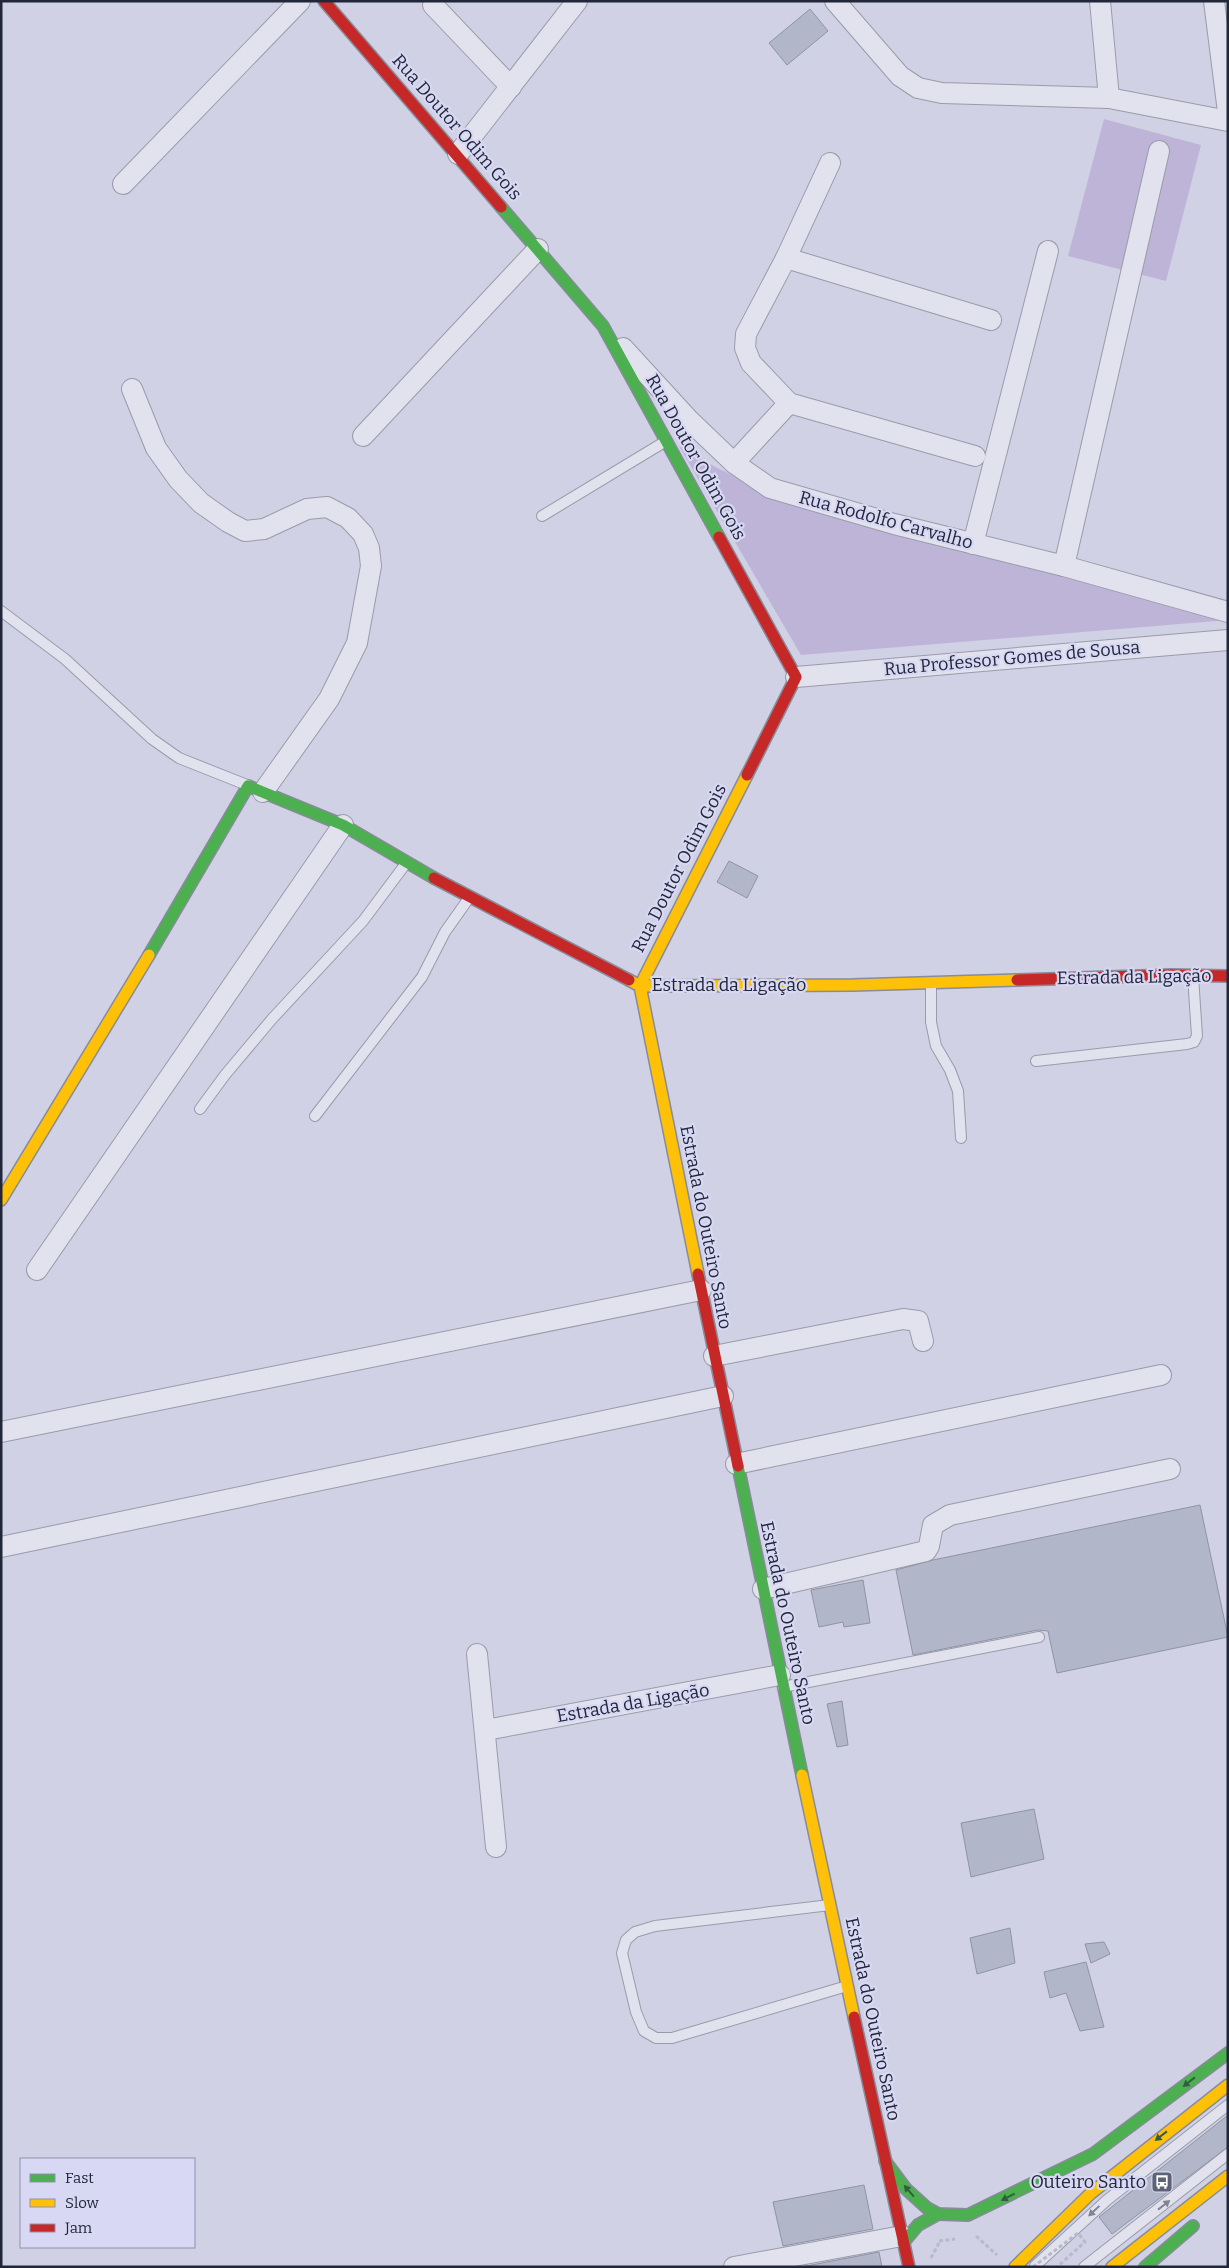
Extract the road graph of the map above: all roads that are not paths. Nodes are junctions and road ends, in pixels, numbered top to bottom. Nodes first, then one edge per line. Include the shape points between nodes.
1 (300, 1) edge
2 (324, 1) edge
3 (578, 1) edge
4 (835, 1) edge
5 (1100, 1) edge
6 (1214, 1) edge
7 (433, 5) dead end
8 (511, 87) junction
9 (1109, 98) junction
10 (1228, 112) edge
11 (1228, 121) edge
12 (1159, 151) dead end
13 (458, 154) junction
14 (830, 163) dead end
15 (123, 184) dead end
16 (538, 248) junction
17 (1048, 252) dead end
18 (786, 258) junction
19 (991, 320) dead end
20 (603, 326) junction
21 (132, 389) dead end
22 (789, 403) junction
23 (363, 436) dead end
24 (667, 441) junction
25 (976, 456) dead end
26 (734, 463) junction
27 (542, 516) dead end
28 (973, 544) junction
29 (1064, 566) junction
30 (1, 611) edge
31 (1228, 612) edge
32 (1228, 640) edge
33 (796, 676) junction
34 (256, 789) junction
35 (343, 825) junction
36 (408, 862) junction
37 (469, 898) junction
38 (1193, 976) junction
39 (1228, 976) edge
40 (931, 982) junction
41 (640, 986) junction
42 (1036, 1061) dead end
43 (200, 1109) dead end
44 (315, 1116) dead end
45 (961, 1138) dead end
46 (1, 1200) edge
47 (37, 1270) dead end
48 (701, 1290) junction
49 (923, 1341) dead end
50 (714, 1356) junction
51 (1161, 1375) dead end
52 (722, 1396) junction
53 (1, 1432) edge
54 (736, 1464) junction
55 (1170, 1469) dead end
56 (1, 1547) edge
57 (763, 1589) junction
58 (1039, 1638) dead end
59 (477, 1654) dead end
60 (781, 1681) junction
61 (486, 1730) junction
62 (496, 1848) dead end
63 (830, 1905) junction
64 (848, 1986) junction
65 (1228, 2053) edge
66 (1228, 2085) edge
67 (1228, 2104) edge
68 (1228, 2154) edge
69 (885, 2161) junction
70 (1228, 2176) edge
71 (938, 2214) junction
72 (1205, 2215) dead end
73 (902, 2239) junction
74 (734, 2267) edge
75 (909, 2267) edge
76 (1015, 2267) edge
77 (1034, 2267) edge
78 (1084, 2267) edge
79 (1112, 2267) edge
80 (1145, 2267) edge

1 - 15 street
2 - 13 main road, Rua Doutor Odim Gois
3 - 8 street
4 - 9 street via 900,76 918,88 942,93
5 - 9 street
6 - 10 street
7 - 8 street
8 - 13 street
9 - 11 street
12 - 29 street
13 - 16 main road, Rua Doutor Odim Gois
14 - 18 street
16 - 20 main road, Rua Doutor Odim Gois
16 - 23 street
17 - 28 street
18 - 19 street
18 - 22 street via 746,334 746,348 751,362
20 - 24 main road, Rua Doutor Odim Gois
20 - 26 street, Rua Rodolfo Carvalho via 689,420
21 - 34 street via 156,448 178,480 201,503 228,522 245,531 264,529 307,509 327,508 348,518 363,534 369,548 371,566 357,643 329,699
22 - 25 street
22 - 26 street
24 - 27 lane
24 - 33 main road, Rua Doutor Odim Gois
26 - 28 street, Rua Rodolfo Carvalho via 770,488
28 - 29 street, Rua Rodolfo Carvalho
29 - 31 street, Rua Rodolfo Carvalho
30 - 34 lane via 65,659 152,739 179,758
32 - 33 street, Rua Professor Gomes de Sousa
33 - 41 main road, Rua Doutor Odim Gois
34 - 35 main road, Estrada da Ligação
34 - 46 main road
35 - 36 main road, Estrada da Ligação
35 - 47 street
36 - 37 main road, Estrada da Ligação
36 - 43 lane via 364,921 272,1019
37 - 41 main road, Estrada da Ligação
37 - 44 lane via 445,932 422,977
38 - 39 main road, Estrada da Ligação
38 - 40 main road, Estrada da Ligação
38 - 42 lane via 1197,1036 1194,1042
40 - 41 main road, Estrada da Ligação
40 - 45 lane via 931,1022 936,1046 958,1091
41 - 48 main road, Estrada do Outeiro Santo
48 - 50 main road, Estrada do Outeiro Santo
48 - 53 street
49 - 50 street via 918,1321 903,1319
50 - 52 main road, Estrada do Outeiro Santo
51 - 54 street
52 - 54 main road, Estrada do Outeiro Santo
52 - 56 street
54 - 57 main road, Estrada do Outeiro Santo
55 - 57 street via 950,1515 933,1525 926,1551
57 - 60 main road, Estrada do Outeiro Santo
58 - 60 lane
59 - 61 street
60 - 61 street, Estrada da Ligação
60 - 63 main road, Estrada do Outeiro Santo
61 - 62 street
63 - 64 main road, Estrada do Outeiro Santo
63 - 64 lane via 655,1926 635,1932 626,1940 622,1953 636,2012 644,2031 656,2038 672,2038
64 - 69 main road, Estrada do Outeiro Santo
65 -> 71 main road via 1093,2154 968,2215
66 -> 76 main road via 1090,2194
67 -> 77 lane via 1106,2200
78 -> 68 lane
71 -> 69 main road via 916,2200
69 - 73 main road, Estrada do Outeiro Santo
70 - 79 main road
71 - 73 main road
72 - 80 main road
73 - 74 street
73 - 75 main road, Estrada do Outeiro Santo

